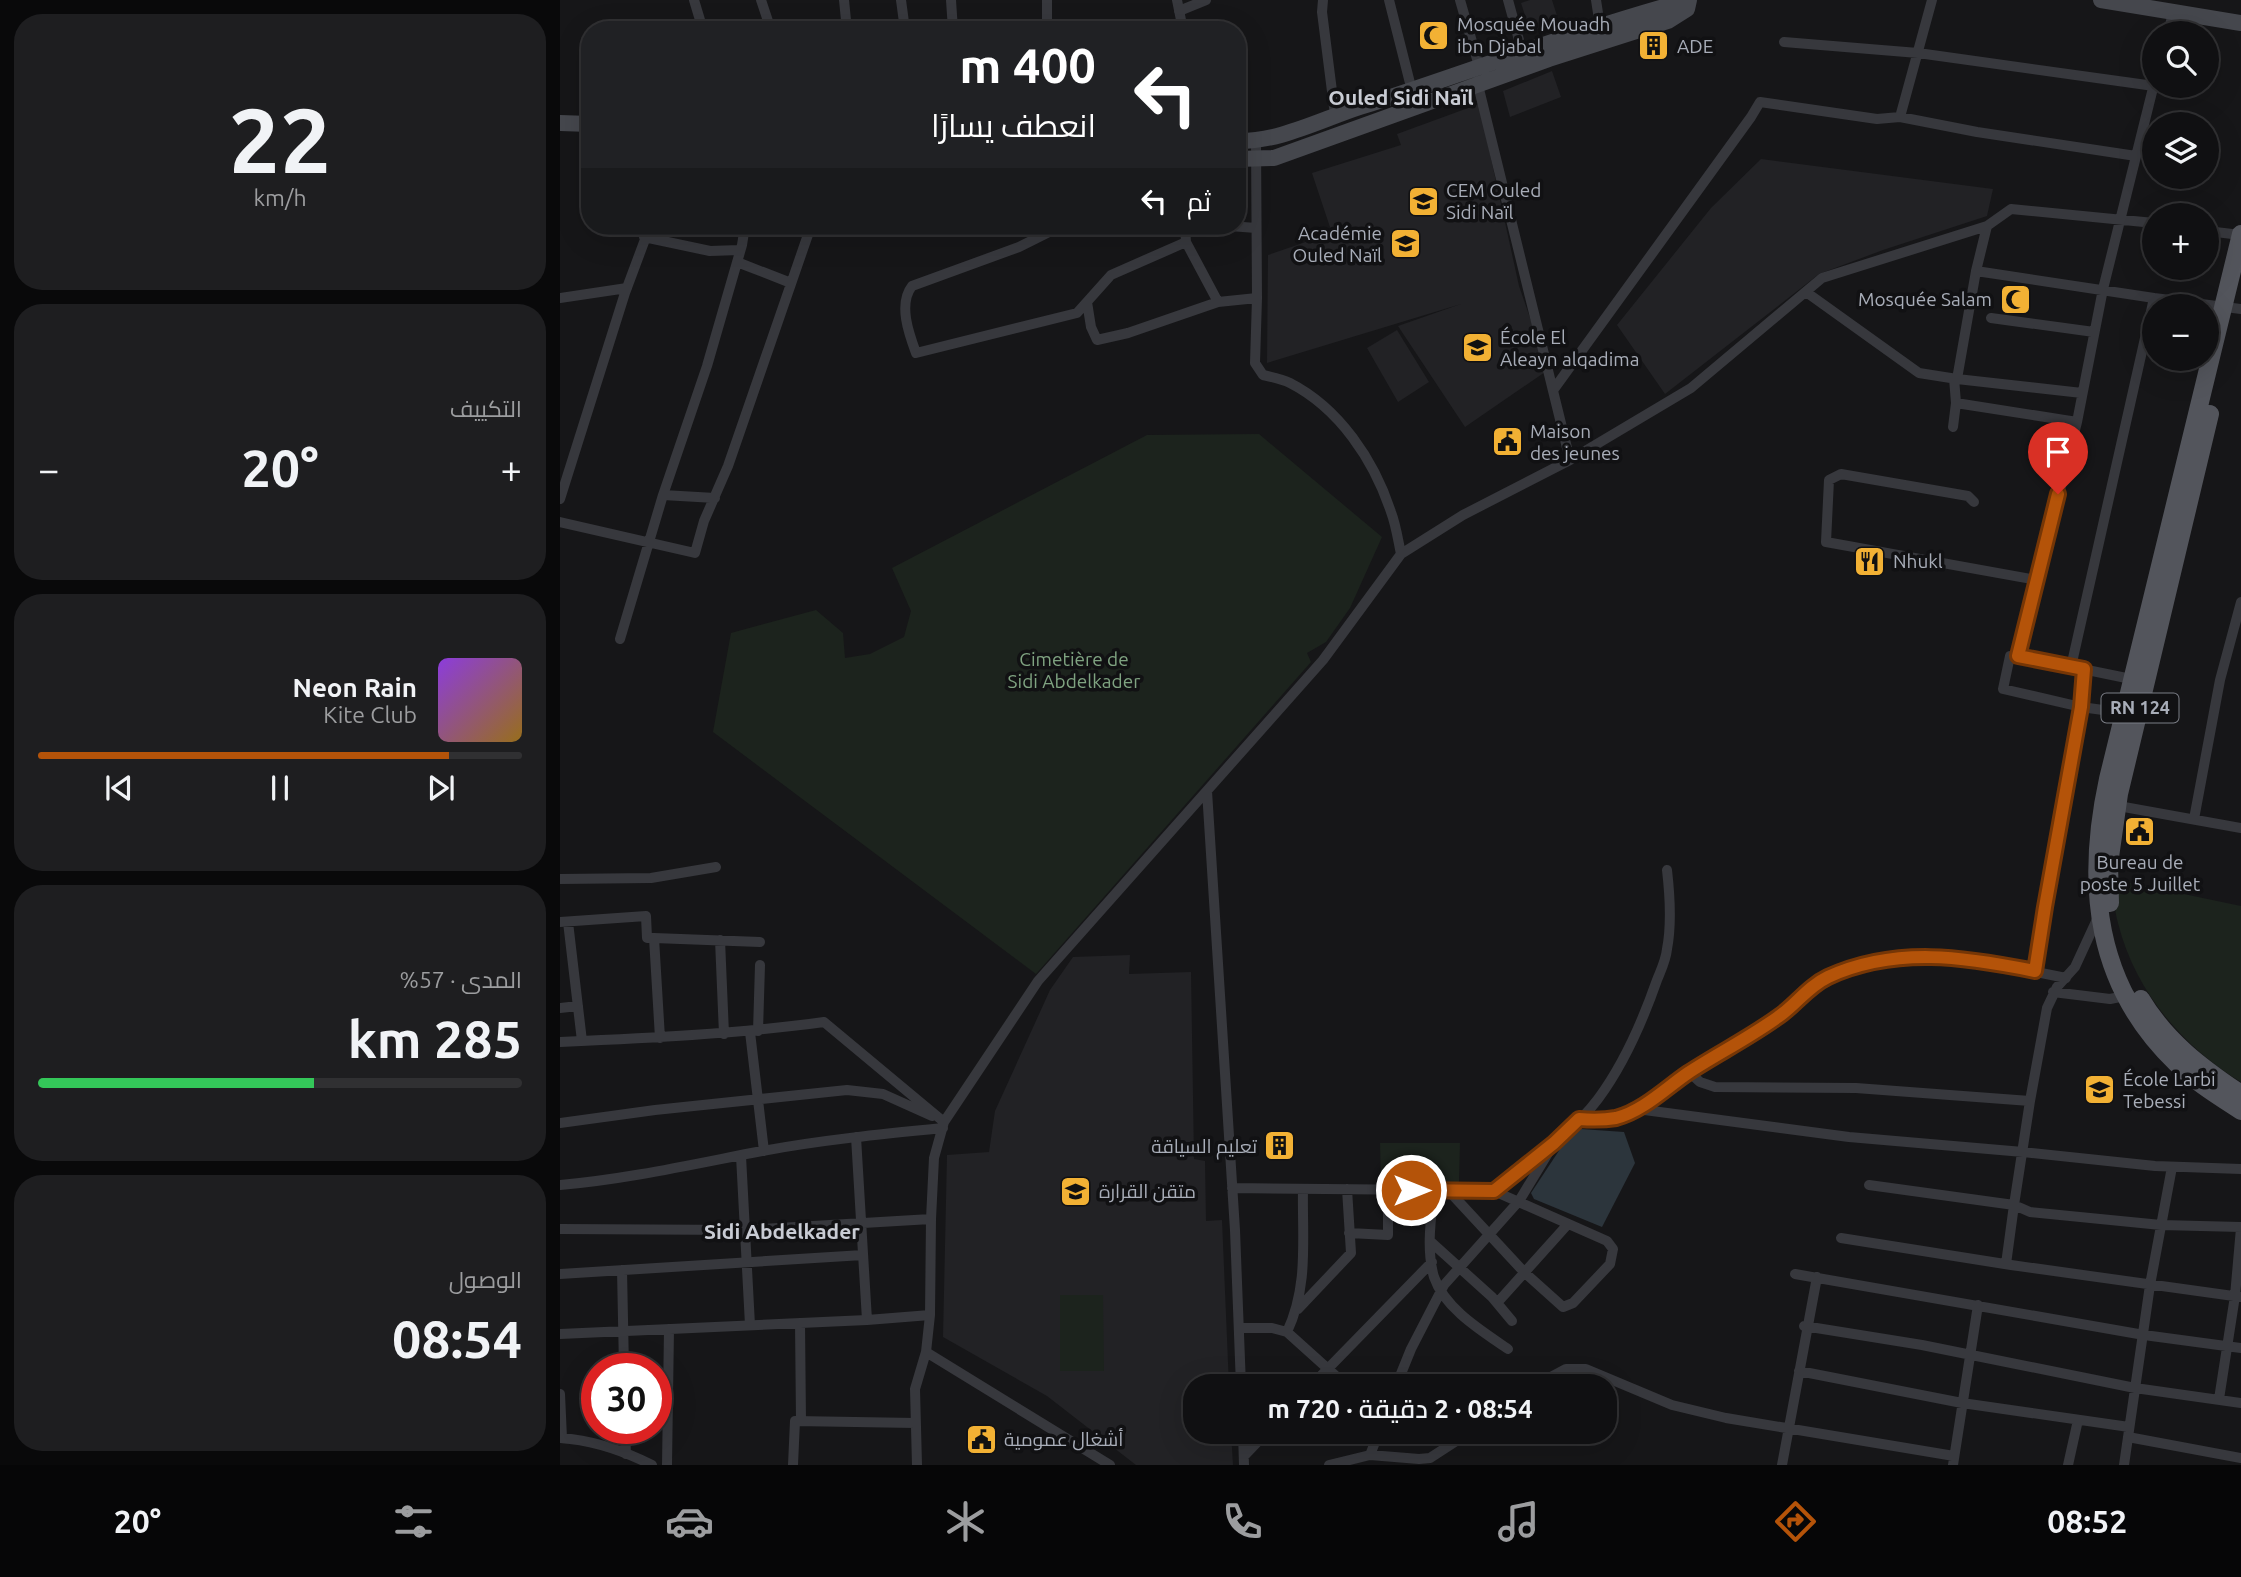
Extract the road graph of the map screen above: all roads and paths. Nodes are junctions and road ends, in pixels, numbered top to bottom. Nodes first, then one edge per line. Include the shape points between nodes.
1 (694, 0) edge
2 (761, 0) edge
3 (844, 0) edge
4 (901, 0) edge
5 (951, 0) edge
6 (1047, 0) edge
7 (1206, 0) edge
8 (1322, 0) edge
9 (1390, 0) edge
10 (1460, 0) edge
11 (1508, 0) edge
12 (1596, 0) edge
13 (1689, 0) edge
14 (1932, 0) edge
15 (2101, 0) edge
16 (2146, 4) edge
17 (1178, 6) edge
18 (2173, 13) junction
19 (700, 20) dead end
20 (768, 21) edge
21 (846, 21) edge
22 (904, 21) edge
23 (952, 21) edge
24 (1047, 21) edge
25 (2171, 21) edge
26 (2241, 23) edge
27 (1600, 26) junction
28 (1784, 42) dead end
29 (1522, 51) junction
30 (1918, 53) junction
31 (1477, 67) junction
32 (2142, 83) edge
33 (1478, 86) junction
34 (1412, 90) junction
35 (2151, 98) edge
36 (1335, 116) junction
37 (1900, 117) junction
38 (560, 123) edge
39 (581, 124) edge
40 (1246, 141) edge
41 (1256, 141) junction
42 (2136, 156) junction
43 (1246, 159) edge
44 (1256, 159) junction
45 (2121, 219) junction
46 (2142, 222) edge
47 (1987, 226) junction
48 (1246, 227) edge
49 (1256, 228) junction
50 (2219, 232) edge
51 (743, 235) edge
52 (808, 235) edge
53 (1043, 235) edge
54 (1186, 235) edge
55 (2241, 235) edge
56 (644, 237) joint
57 (1186, 242) junction
58 (739, 250) junction
59 (737, 262) junction
60 (1976, 271) junction
61 (2241, 281) edge
62 (791, 283) junction
63 (627, 288) junction
64 (2103, 289) junction
65 (1806, 292) junction
66 (2142, 296) edge
67 (560, 298) edge
68 (1257, 299) junction
69 (1087, 302) junction
70 (1218, 302) junction
71 (2233, 307) edge
72 (1990, 318) dead end
73 (2094, 332) junction
74 (2142, 351) edge
75 (1956, 378) junction
76 (1554, 389) junction
77 (2082, 393) junction
78 (1956, 403) junction
79 (2077, 422) junction
80 (1953, 427) dead end
81 (1570, 460) junction
82 (663, 495) junction
83 (560, 499) edge
84 (715, 499) junction
85 (1974, 502) dead end
86 (560, 522) edge
87 (648, 543) junction
88 (1401, 554) junction
89 (2037, 580) junction
90 (2241, 602) edge
91 (620, 639) dead end
92 (2018, 656) junction
93 (2071, 667) junction
94 (2084, 669) junction
95 (2140, 681) junction
96 (2081, 707) junction
97 (2125, 713) junction
98 (1207, 791) junction
99 (2110, 805) junction
100 (2194, 819) junction
101 (2241, 828) edge
102 (716, 867) dead end
103 (1667, 870) dead end
104 (560, 878) edge
105 (2099, 915) junction
106 (564, 922) edge
107 (654, 938) junction
108 (720, 940) junction
109 (760, 942) dead end
110 (760, 965) dead end
111 (2035, 971) junction
112 (2066, 978) junction
113 (2053, 992) junction
114 (2131, 995) junction
115 (578, 1006) junction
116 (560, 1008) edge
117 (754, 1031) junction
118 (724, 1034) junction
119 (660, 1038) junction
120 (582, 1041) junction
121 (560, 1042) edge
122 (1689, 1072) junction
123 (2241, 1094) edge
124 (757, 1099) junction
125 (2030, 1101) junction
126 (1637, 1109) junction
127 (2241, 1111) edge
128 (1579, 1119) junction
129 (560, 1123) edge
130 (943, 1125) junction
131 (856, 1137) junction
132 (1554, 1143) junction
133 (764, 1151) junction
134 (2023, 1152) junction
135 (741, 1156) junction
136 (2172, 1167) junction
137 (2241, 1169) edge
138 (560, 1185) edge
139 (1869, 1185) dead end
140 (1232, 1188) junction
141 (1303, 1189) junction
142 (1346, 1189) junction
143 (1388, 1190) junction
144 (1434, 1190) junction
145 (1448, 1190) junction
146 (1494, 1191) junction
147 (1519, 1201) junction
148 (2014, 1205) junction
149 (931, 1219) junction
150 (861, 1222) junction
151 (1568, 1224) junction
152 (2161, 1225) junction
153 (2241, 1228) edge
154 (560, 1229) edge
155 (745, 1230) junction
156 (1349, 1233) junction
157 (1489, 1235) junction
158 (1841, 1238) dead end
159 (1431, 1242) junction
160 (863, 1255) junction
161 (1432, 1262) junction
162 (745, 1264) junction
163 (2006, 1264) junction
164 (1460, 1267) junction
165 (622, 1270) junction
166 (1524, 1272) junction
167 (560, 1273) edge
168 (1795, 1274) dead end
169 (1816, 1278) junction
170 (2150, 1285) junction
171 (1441, 1290) junction
172 (2238, 1296) edge
173 (1497, 1303) junction
174 (1978, 1305) junction
175 (1297, 1311) junction
176 (930, 1315) junction
177 (867, 1320) junction
178 (1512, 1321) dead end
179 (800, 1323) junction
180 (750, 1325) junction
181 (1806, 1326) junction
182 (1239, 1328) junction
183 (669, 1329) junction
184 (623, 1331) junction
185 (1287, 1332) junction
186 (560, 1334) edge
187 (2144, 1335) junction
188 (2228, 1346) junction
189 (2241, 1348) edge
190 (1508, 1349) dead end
191 (926, 1352) junction
192 (624, 1353) edge
193 (1970, 1355) junction
194 (1329, 1368) junction
195 (1799, 1371) junction
196 (1241, 1374) edge
197 (1323, 1374) edge
198 (1335, 1374) edge
199 (1400, 1374) edge
200 (1557, 1374) edge
201 (1598, 1374) edge
202 (1617, 1382) edge
203 (2135, 1388) junction
204 (560, 1394) edge
205 (2220, 1399) junction
206 (1962, 1403) junction
207 (2241, 1403) edge
208 (2078, 1420) junction
209 (801, 1421) junction
210 (915, 1423) junction
211 (1788, 1428) junction
212 (2128, 1432) junction
213 (561, 1438) edge
214 (626, 1444) edge
215 (1257, 1444) edge
216 (1374, 1444) edge
217 (1452, 1444) edge
218 (626, 1454) junction
219 (1370, 1455) junction
220 (2241, 1458) edge
221 (1244, 1460) edge
222 (1953, 1460) edge
223 (1392, 1461) edge
224 (652, 1465) edge
225 (667, 1465) edge
226 (793, 1465) edge
227 (917, 1465) edge
228 (1110, 1465) edge
229 (1331, 1465) edge
230 (1782, 1465) edge
231 (2068, 1465) edge
232 (2124, 1465) edge

1 - 19 street
2 - 20 street
3 - 21 street
4 - 22 street
5 - 23 street
6 - 24 street
7 - 17 street
8 - 36 street
9 - 34 street
10 - 31 street
11 - 29 street
12 - 27 street
13 - 27 main road
13 - 33 main road via 1687,9 1668,21
14 - 30 street
15 - 16 main road
16 - 18 main road
18 - 25 street
18 - 26 main road
27 - 29 main road
28 - 30 street
29 - 31 main road
30 - 32 street
30 - 37 street
31 - 33 street
31 - 34 main road
33 - 44 main road via 1274,158
33 - 76 street
34 - 36 main road
35 - 42 street
36 - 41 main road
37 - 42 street
37 - 76 street via 1877,119 1760,102
38 - 39 main road
40 - 41 main road
41 - 44 street
42 - 45 street
43 - 44 main road
44 - 49 street
45 - 46 street
45 - 47 street via 2011,209
45 - 64 street
47 - 60 street
47 - 65 street via 1841,270
48 - 49 street
49 - 68 street
50 - 55 street
51 - 58 street
52 - 62 street
53 - 69 street via 912,286 907,292 907,327 916,353 1077,313
54 - 57 street
55 - 71 main road, RN 124
56 - 58 street via 710,251
56 - 63 street
57 - 69 street via 1111,275
57 - 70 street
58 - 59 street
59 - 62 street
59 - 82 street
60 - 64 street
60 - 75 street
61 - 71 main road, RN 124
62 - 84 street
63 - 67 street
63 - 83 street
64 - 66 street
64 - 73 street
65 - 75 street via 1919,373
65 - 81 street via 1691,388
68 - 70 street
68 - 88 street via 1255,363 1264,375 1288,382 1310,396 1368,457 1391,511
69 - 70 street via 1097,340
71 - 95 main road, RN 124
72 - 73 street
73 - 77 street
74 - 93 street
75 - 77 street
75 - 78 street
76 - 81 street
77 - 79 street
78 - 79 street
78 - 80 street
79 - 89 street
81 - 88 street via 1462,515
82 - 84 street
82 - 87 street
84 - 87 street via 695,553
85 - 89 street via 1968,496 1841,474 1829,481 1826,542
86 - 87 street
87 - 91 street
88 - 98 street via 1323,660
89 - 92 street
90 - 100 street via 2220,680
92 - 93 street
92 - 96 street via 2010,656 2003,689
93 - 94 street
94 - 95 street
94 - 96 street
95 - 97 main road, RN 124
95 - 99 main road, RN 124
96 - 97 street
96 - 111 street
97 - 99 main road, RN 124
98 - 130 street via 1038,981
98 - 140 street
99 - 100 street
99 - 105 main road, RN 124 via 2097,863
99 - 114 main road, RN 124 via 2111,915
100 - 101 street
102 - 104 street via 651,878
103 - 128 street via 1671,910 1667,951 1649,1002 1618,1068 1598,1100
105 - 112 street
105 - 114 main road, RN 124 via 2107,950
106 - 107 street via 646,916 647,938
106 - 115 street
107 - 108 street
107 - 119 street
108 - 109 street
108 - 118 street
110 - 117 street
111 - 112 street
111 - 122 street via 1914,956 1865,964 1826,978 1780,1016
112 - 113 street
113 - 114 street via 2110,999
113 - 125 street
114 - 123 main road, RN 124 via 2185,1054
114 - 127 main road, RN 124 via 2149,1034 2177,1064
115 - 116 street
115 - 120 street
117 - 118 street
117 - 124 street
117 - 130 street via 824,1022
118 - 119 street
119 - 120 street
120 - 121 street
122 - 125 street via 1700,1082 1724,1088 1856,1088
122 - 126 street
124 - 129 street
124 - 130 street via 847,1090 883,1094
124 - 133 street
125 - 134 street
126 - 128 street via 1618,1117
126 - 134 street via 1849,1137
128 - 132 street
130 - 131 street
130 - 149 street via 934,1158
131 - 133 street
131 - 150 street
132 - 146 street
132 - 147 street
133 - 135 street
134 - 136 street
134 - 148 street
135 - 138 street via 611,1181
135 - 155 street
136 - 137 street
136 - 152 street
139 - 148 street
140 - 141 street
140 - 182 street
141 - 142 street
141 - 175 street via 1303,1270
142 - 143 street
142 - 156 street
143 - 144 street
143 - 156 street via 1388,1235
144 - 145 street
144 - 159 street
145 - 146 street
145 - 157 street
146 - 147 street
147 - 151 street
147 - 157 street
148 - 152 street via 2030,1212
148 - 163 street
149 - 150 street
149 - 176 street
150 - 155 street
150 - 160 street
151 - 166 street
151 - 166 street via 1607,1241 1613,1249 1610,1264 1567,1307
152 - 153 street
152 - 170 street
153 - 172 street
154 - 155 street
155 - 162 street
156 - 175 street via 1351,1253
157 - 164 street
157 - 166 street
158 - 163 street
159 - 161 street
159 - 164 street
160 - 162 street
160 - 177 street
161 - 171 street
161 - 194 street
162 - 165 street
162 - 180 street
163 - 170 street
164 - 171 street
164 - 173 street
165 - 167 street
165 - 184 street
166 - 173 street
168 - 169 street
169 - 174 street
169 - 181 street
170 - 172 street
170 - 187 street
171 - 190 street via 1456,1309
171 - 199 street
172 - 188 street
173 - 178 street
174 - 187 street
174 - 193 street
175 - 185 street
176 - 177 street
176 - 191 street
177 - 179 street
179 - 180 street
179 - 209 street
180 - 183 street
181 - 193 street
181 - 195 street
182 - 185 street
182 - 196 street
183 - 184 street
183 - 225 street
184 - 186 street
184 - 192 street
185 - 194 street
187 - 188 street
187 - 203 street
188 - 189 street
188 - 205 street
191 - 210 street via 915,1389
191 - 228 street
193 - 203 street
193 - 206 street
194 - 197 street
194 - 198 street
195 - 206 street
195 - 211 street
200 - 201 street via 1586,1369
202 - 211 street via 1672,1405
203 - 205 street
203 - 212 street
204 - 213 street
205 - 207 street
206 - 208 street
206 - 222 street
208 - 212 street
208 - 231 street
209 - 210 street
209 - 226 street via 794,1421
210 - 227 street
211 - 222 street
211 - 230 street
212 - 220 street
212 - 232 street
213 - 218 street via 580,1439
214 - 218 street
215 - 221 street
216 - 219 street
217 - 223 street via 1430,1458
218 - 224 street
219 - 223 street
219 - 229 street

